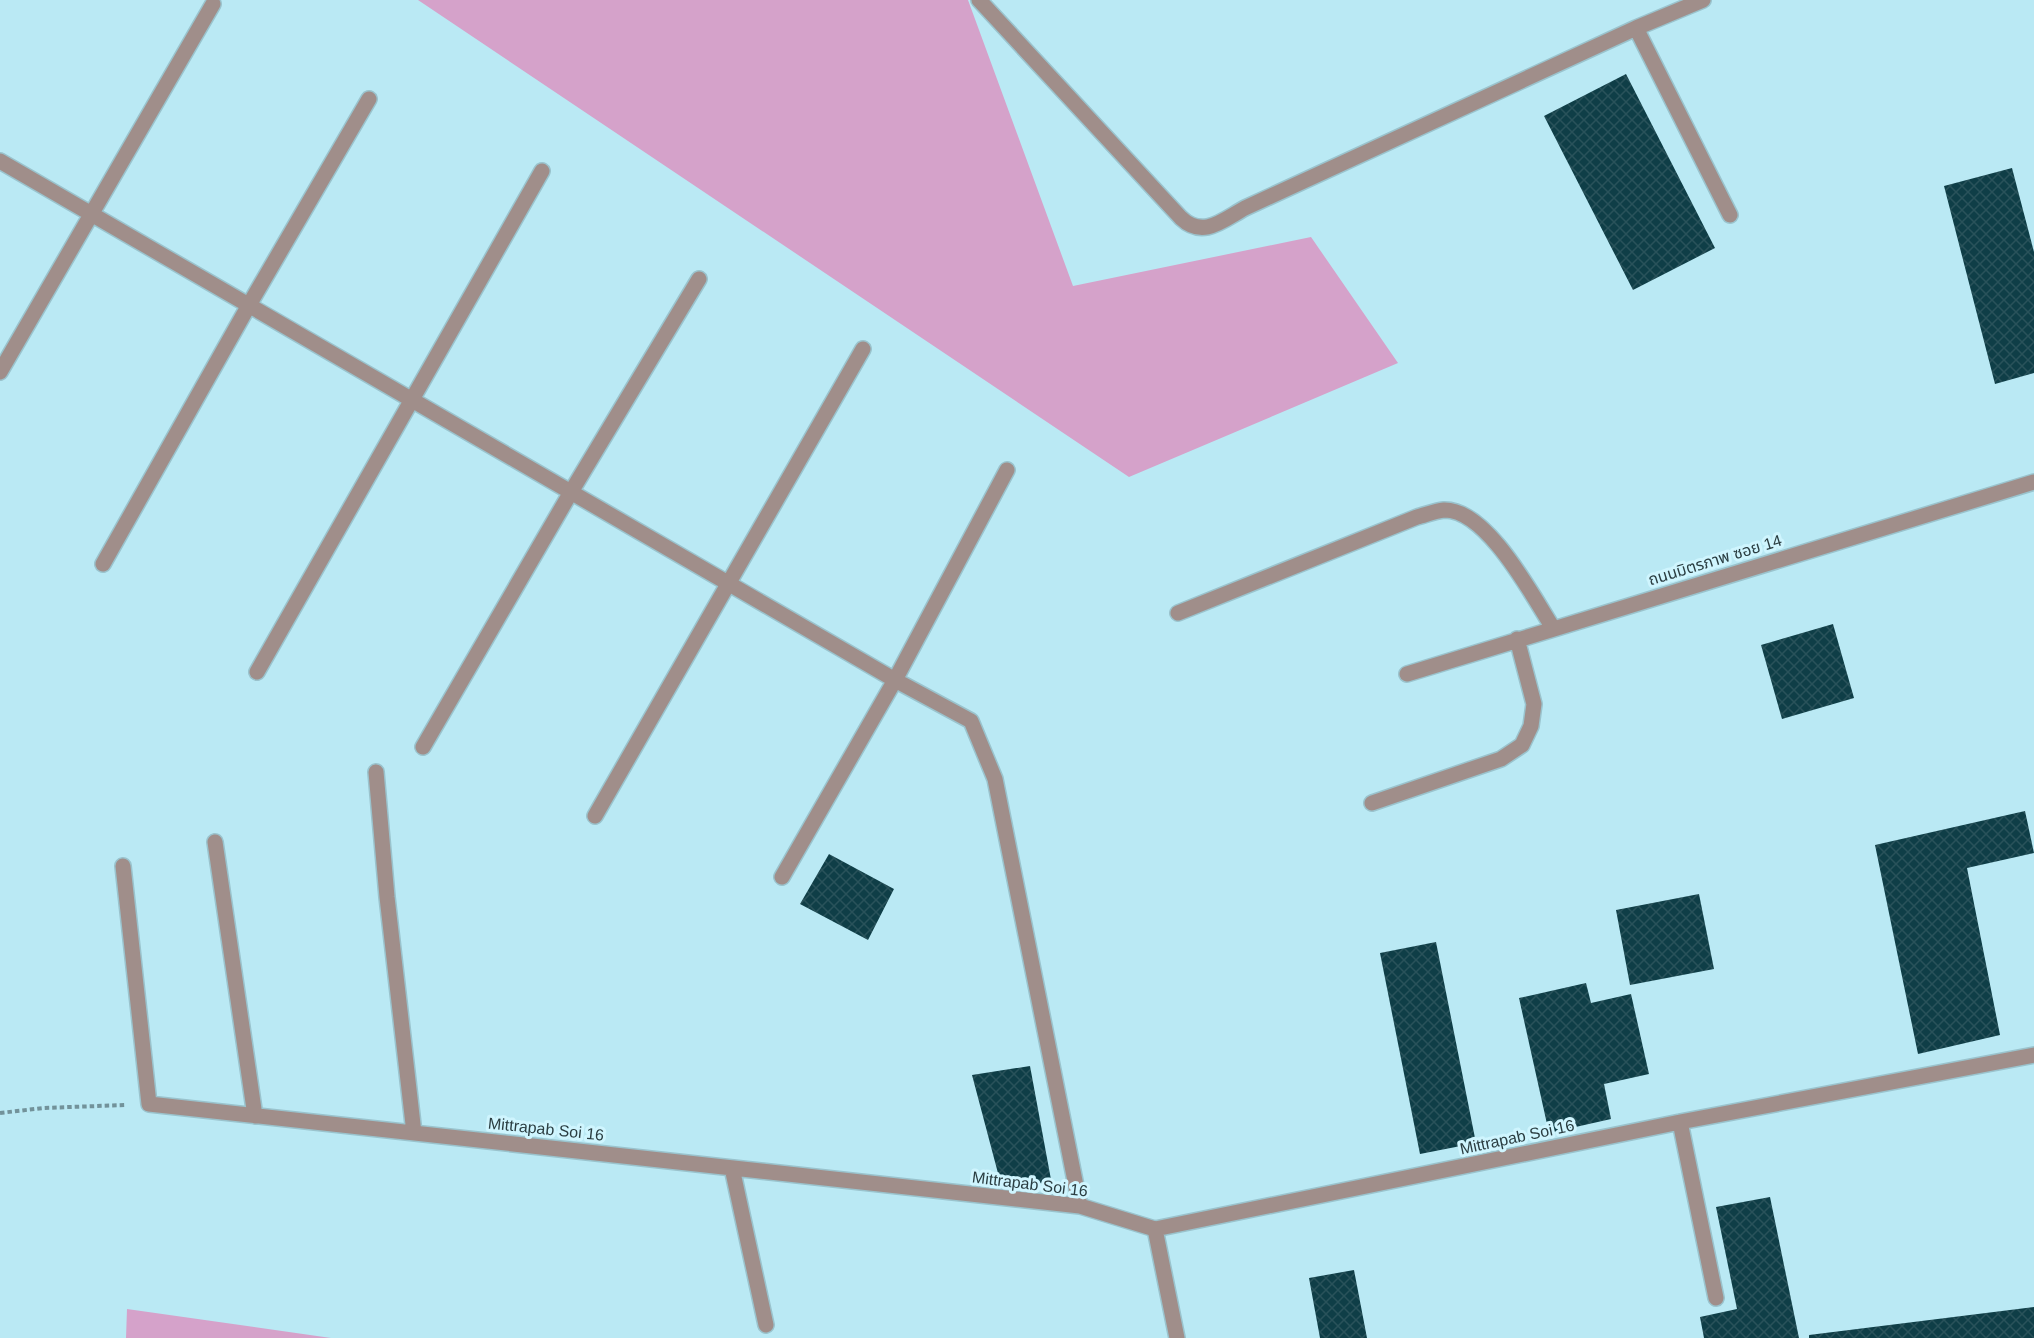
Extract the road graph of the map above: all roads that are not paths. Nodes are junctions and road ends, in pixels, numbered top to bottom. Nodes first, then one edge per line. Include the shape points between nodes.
1 (979, 0) edge
2 (1703, 0) edge
3 (213, 4) dead end
4 (1636, 28) junction
5 (369, 99) dead end
6 (0, 161) edge
7 (542, 171) dead end
8 (90, 213) junction
9 (1730, 216) dead end
10 (699, 279) dead end
11 (249, 305) junction
12 (863, 349) dead end
13 (0, 372) edge
14 (413, 400) junction
15 (1007, 470) dead end
16 (2034, 482) edge
17 (571, 492) junction
18 (103, 564) dead end
19 (728, 583) junction
20 (1178, 614) dead end
21 (1553, 628) junction
22 (1517, 639) junction
23 (257, 672) dead end
24 (1407, 674) dead end
25 (895, 680) junction
26 (423, 747) dead end
27 (376, 772) dead end
28 (1372, 803) dead end
29 (595, 816) dead end
30 (215, 842) dead end
31 (123, 866) dead end
32 (782, 877) dead end
33 (2034, 1055) edge
34 (255, 1116) junction
35 (1680, 1122) junction
36 (414, 1133) junction
37 (732, 1168) junction
38 (1080, 1206) junction
39 (1155, 1229) junction
40 (1716, 1298) dead end
41 (766, 1325) dead end
42 (1177, 1338) edge

1 - 4 street via 1181,218 1198,228 1207,228
2 - 4 street
3 - 8 street
4 - 9 street
5 - 11 street
6 - 8 street
7 - 14 street
8 - 11 street
8 - 13 street
10 - 17 street
11 - 14 street
11 - 18 street
12 - 19 street
14 - 17 street
14 - 23 street
15 - 25 street
16 - 21 street, ถนนมิตรภาพ ซอย 14
17 - 19 street
17 - 26 street
19 - 25 street
19 - 29 street
20 - 21 street via 1417,517 1444,510 1467,516 1482,527 1510,561
21 - 22 street, ถนนมิตรภาพ ซอย 14
22 - 24 street, ถนนมิตรภาพ ซอย 14
22 - 28 street via 1534,704 1531,726 1522,745 1501,759
25 - 32 street
25 - 38 street via 970,721 995,779
27 - 36 street
30 - 34 street
31 - 34 street, Mittrapab Soi 16 via 149,1104
33 - 35 street, Mittrapab Soi 16
34 - 36 street, Mittrapab Soi 16
35 - 39 street, Mittrapab Soi 16
35 - 40 street
36 - 37 street, Mittrapab Soi 16
37 - 38 street, Mittrapab Soi 16
37 - 41 street
38 - 39 street, Mittrapab Soi 16
39 - 42 street

